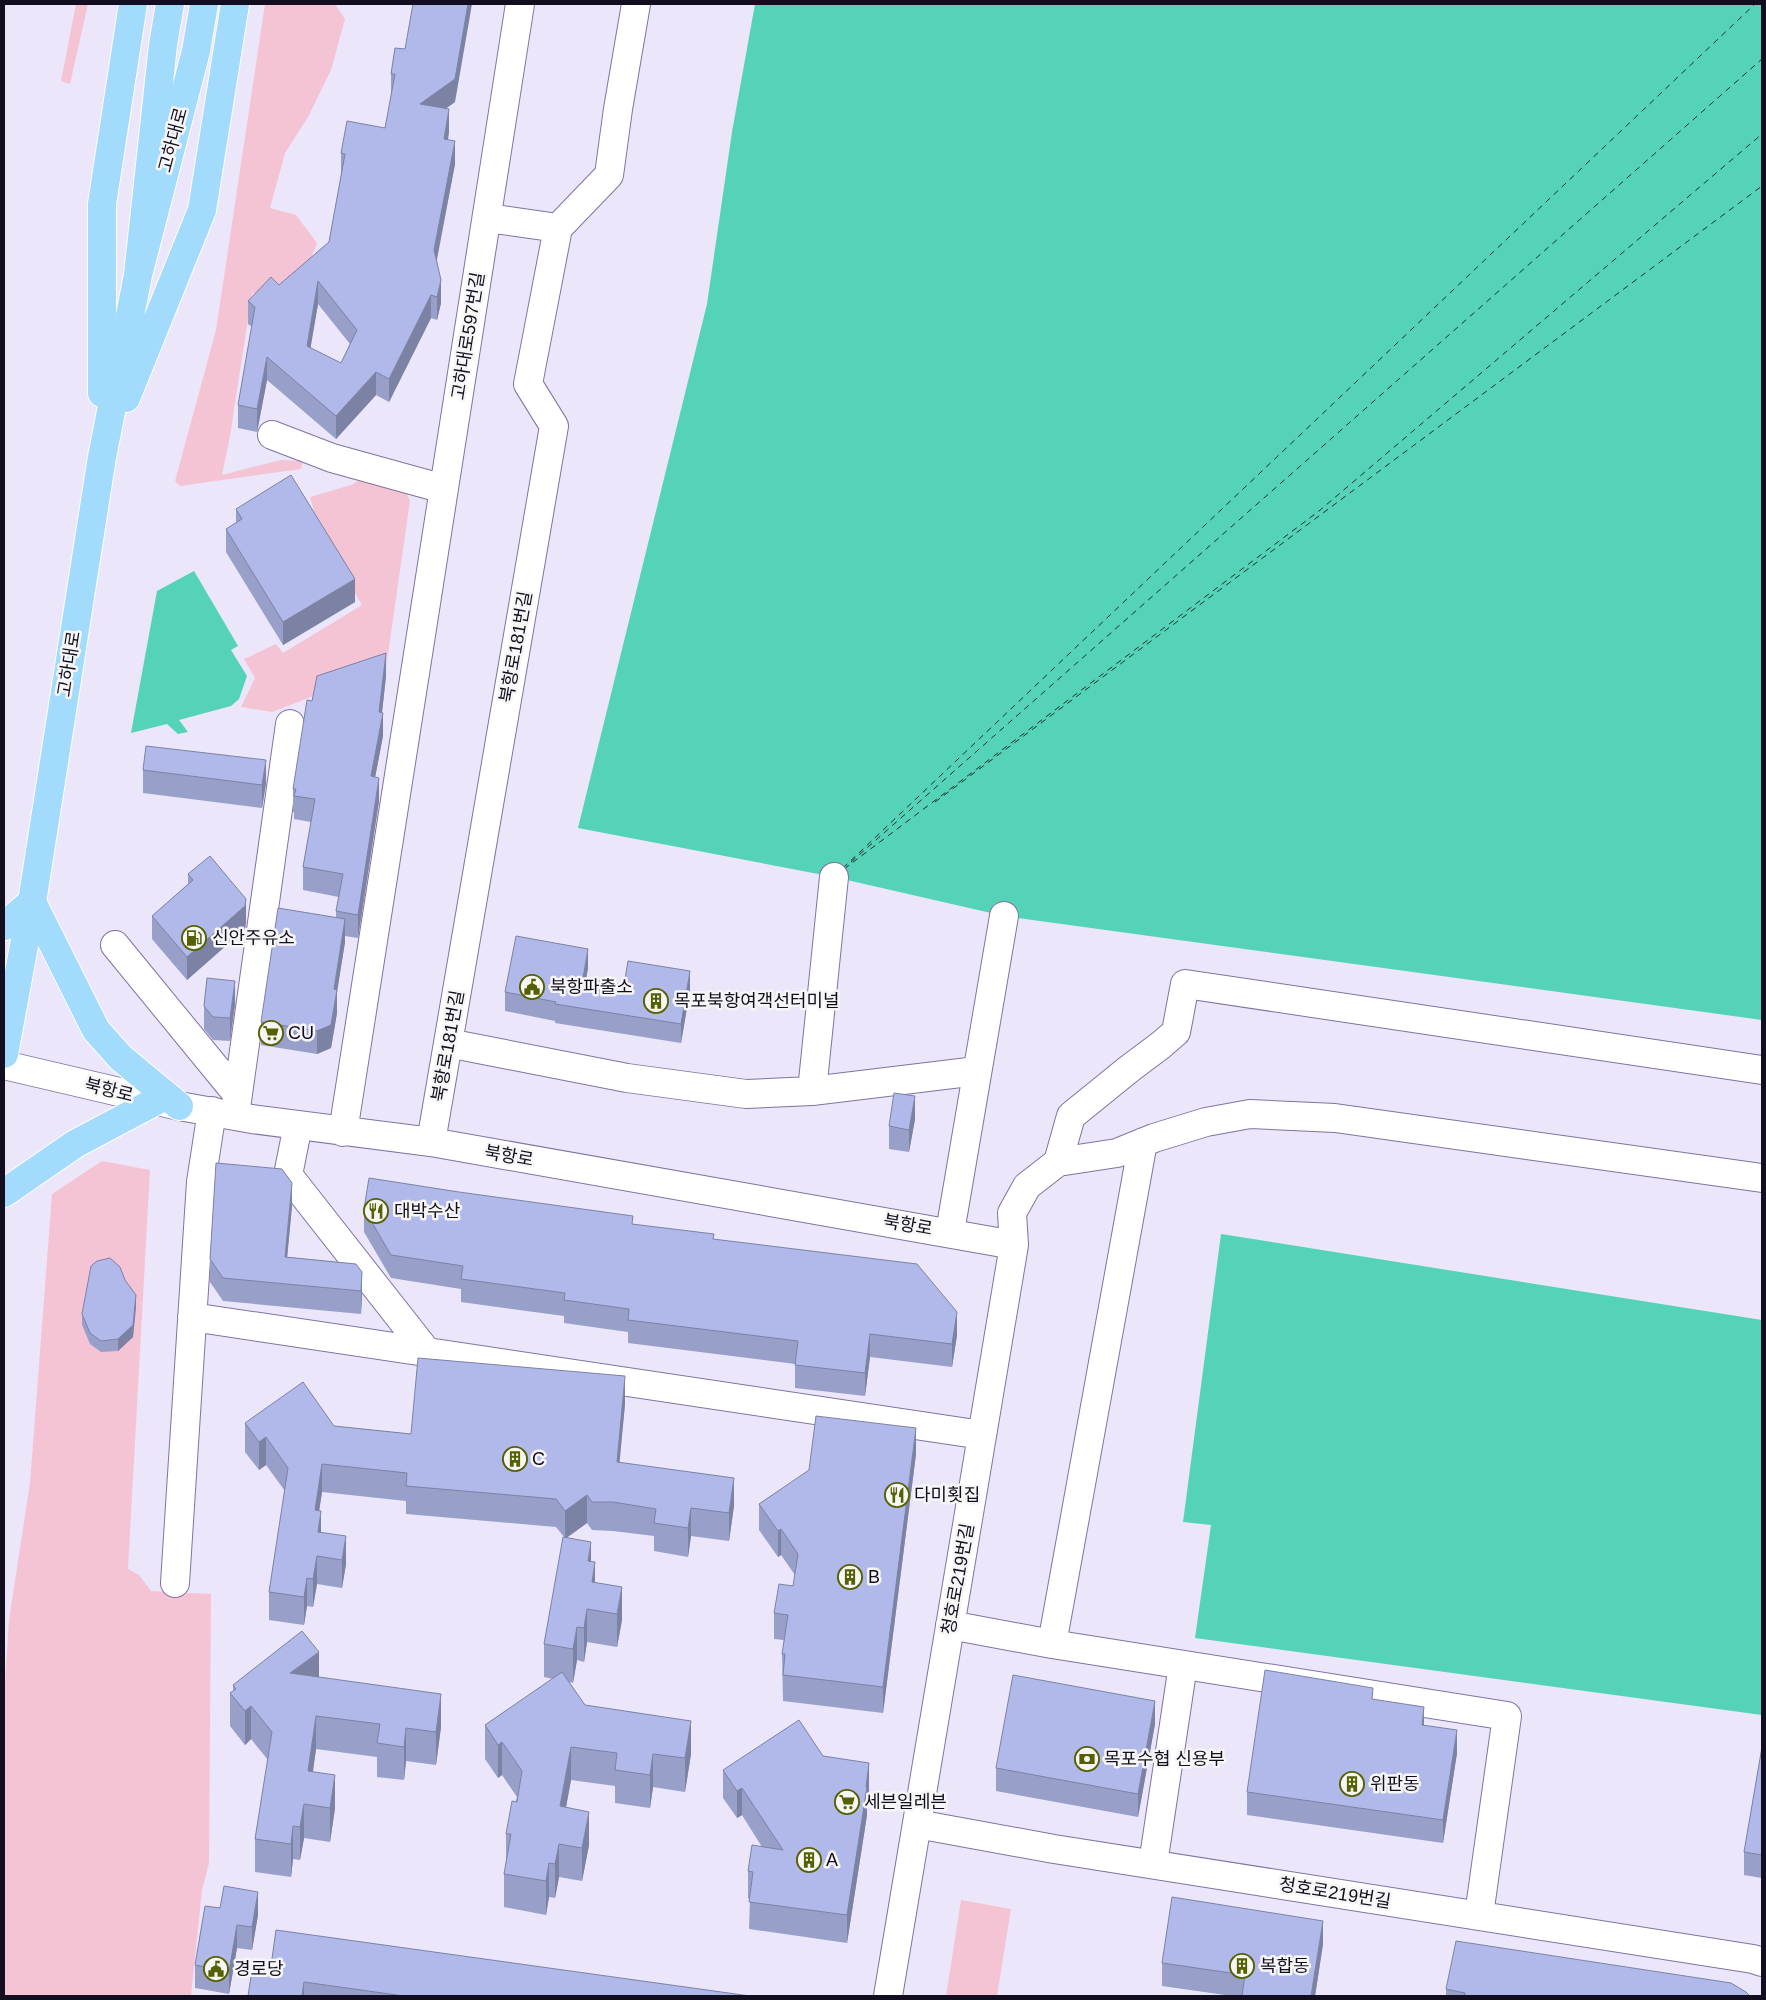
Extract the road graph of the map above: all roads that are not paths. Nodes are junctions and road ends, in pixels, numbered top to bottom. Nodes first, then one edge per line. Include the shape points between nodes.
1 (133, 4) edge
2 (170, 4) edge
3 (204, 4) edge
4 (235, 4) edge
5 (520, 4) edge
6 (636, 4) edge
7 (488, 218) junction
8 (558, 228) junction
9 (138, 274) junction
10 (272, 434) dead end
11 (102, 457) junction
12 (444, 489) junction
13 (290, 724) dead end
14 (834, 877) dead end
15 (32, 902) junction
16 (1004, 916) dead end
17 (4, 926) edge
18 (115, 945) dead end
19 (448, 1044) junction
20 (4, 1054) edge
21 (4, 1065) edge
22 (1762, 1070) edge
23 (977, 1071) junction
24 (812, 1091) junction
25 (167, 1104) junction
26 (228, 1107) junction
27 (298, 1126) junction
28 (343, 1132) junction
29 (431, 1142) junction
30 (1143, 1142) junction
31 (1058, 1162) junction
32 (1762, 1178) edge
33 (4, 1192) edge
34 (950, 1232) junction
35 (1014, 1245) junction
36 (192, 1317) junction
37 (427, 1352) junction
38 (982, 1434) junction
39 (175, 1584) dead end
40 (950, 1625) junction
41 (1052, 1644) junction
42 (1183, 1665) junction
43 (917, 1824) junction
44 (1153, 1864) junction
45 (1479, 1915) junction
46 (1758, 1960) edge
47 (888, 1996) edge

1 - 11 main road via 102,204
2 - 9 main road, 고하대로
3 - 9 main road, 고하대로 via 196,51
4 - 11 main road via 202,210
5 - 7 street, 고하대로597번길
6 - 8 street via 610,175
7 - 8 street
7 - 12 street, 고하대로597번길
8 - 19 street, 북항로181번길 via 528,384 554,426
9 - 11 main road, 고하대로
10 - 12 street via 332,458
11 - 15 main road, 고하대로
12 - 28 street, 고하대로597번길
13 - 26 street
14 - 24 street
15 - 17 main road
15 - 20 main road, 고하대로
15 - 25 main road via 96,1030
16 - 23 street
18 - 26 street
19 - 24 street via 627,1078 746,1094
19 - 29 street, 북항로181번길
21 - 25 street, 북항로
22 - 31 street via 1185,984 1176,1032 1071,1116
23 - 24 street
23 - 34 street
25 - 26 street, 북항로
25 - 33 main road via 75,1144
26 - 27 street, 북항로
26 - 36 street via 201,1182
27 - 28 street, 북항로
27 - 37 street via 288,1175
28 - 29 street, 북항로
29 - 34 street, 북항로
30 - 31 street via 1117,1153
30 - 32 street via 1206,1122 1250,1114 1325,1118
30 - 41 street
31 - 35 street, 청호로219번길 via 1027,1186 1012,1213
34 - 35 street, 북항로
35 - 38 street, 청호로219번길
36 - 37 street
36 - 39 street
37 - 38 street
38 - 40 street, 청호로219번길
40 - 41 street
40 - 43 street, 청호로219번길
41 - 42 street
42 - 44 street
42 - 45 street via 1507,1716
43 - 44 street, 청호로219번길
43 - 47 street, 청호로219번길
44 - 45 street, 청호로219번길
45 - 46 street, 청호로219번길

